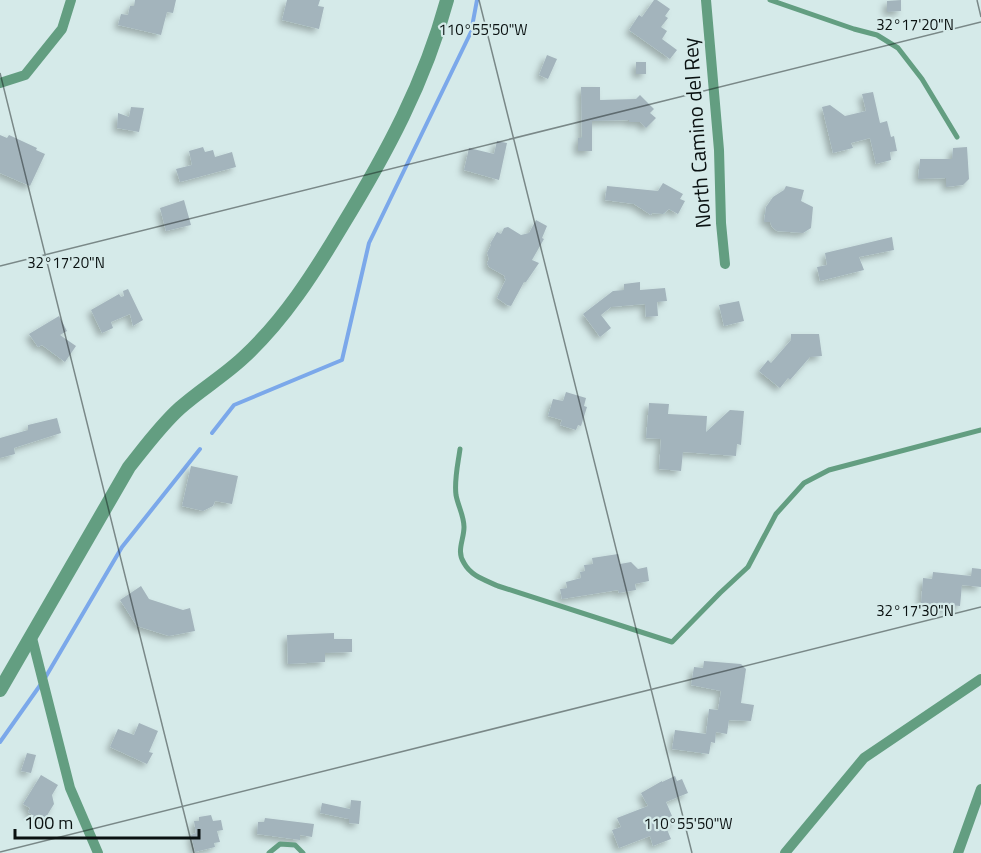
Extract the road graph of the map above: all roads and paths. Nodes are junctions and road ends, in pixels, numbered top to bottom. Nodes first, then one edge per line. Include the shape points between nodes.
1 (71, 0) edge
2 (447, 0) edge
3 (706, 0) edge
4 (770, 0) edge
5 (0, 83) edge
6 (957, 137) dead end
7 (725, 264) dead end
8 (981, 430) edge
9 (460, 449) dead end
10 (32, 638) junction
11 (981, 679) edge
12 (0, 690) edge
13 (981, 789) edge
14 (98, 853) edge
15 (269, 853) edge
16 (303, 853) edge
17 (785, 853) edge
18 (958, 853) edge

1 - 5 street via 62,29 25,75
2 - 10 street via 437,39 413,96 381,162 324,257 273,327 243,358 179,408 129,467
3 - 7 street, North Camino del Rey
4 - 6 lane via 877,34 898,48
8 - 9 lane via 829,470 804,483 776,514 748,567 672,642 498,586 469,570 460,551 464,527 456,488
10 - 12 street
10 - 14 street via 70,788
11 - 17 street via 864,758
13 - 18 street
15 - 16 lane via 280,844 295,845

